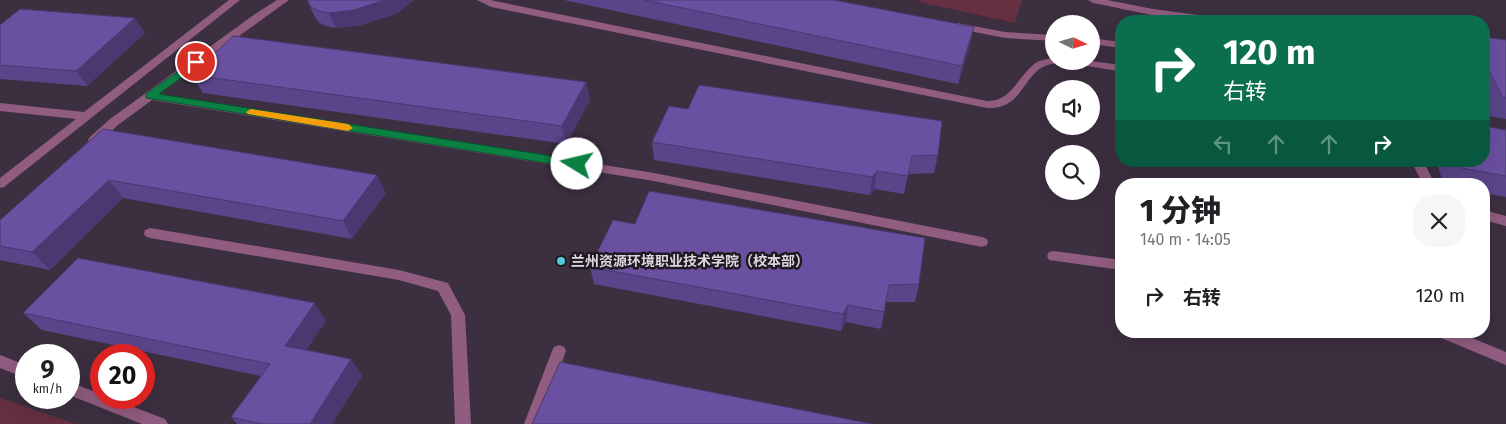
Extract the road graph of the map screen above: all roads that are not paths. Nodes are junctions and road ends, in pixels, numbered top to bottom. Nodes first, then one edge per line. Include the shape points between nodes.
1 (235, 0) edge
2 (284, 0) edge
3 (482, 0) edge
4 (1093, 0) edge
5 (1175, 15) edge
6 (947, 24) edge
7 (1045, 37) edge
8 (1100, 42) edge
9 (1115, 44) edge
10 (1045, 61) edge
11 (1100, 65) edge
12 (1115, 67) edge
13 (150, 96) junction
14 (0, 107) edge
15 (86, 116) junction
16 (86, 148) edge
17 (0, 184) edge
18 (1490, 217) edge
19 (1506, 222) edge
20 (150, 233) dead end
21 (982, 242) dead end
22 (1054, 256) dead end
23 (1115, 264) edge
24 (1456, 338) edge
25 (559, 351) dead end
26 (1506, 359) edge
27 (0, 361) edge
28 (15, 367) edge
29 (80, 392) edge
30 (160, 424) edge
31 (463, 424) edge
32 (532, 424) edge

1 - 15 lane
2 - 13 lane
3 - 10 lane via 977,103 997,104 1014,96 1037,65
4 - 5 lane
6 - 7 lane via 1005,35
8 - 9 lane
11 - 12 lane
13 - 16 lane via 114,122
13 - 21 lane via 654,176
14 - 15 lane
15 - 17 lane
18 - 19 lane
20 - 31 lane via 399,275 443,287 458,315
22 - 23 lane
24 - 26 lane
25 - 32 lane
27 - 28 lane
29 - 30 lane

